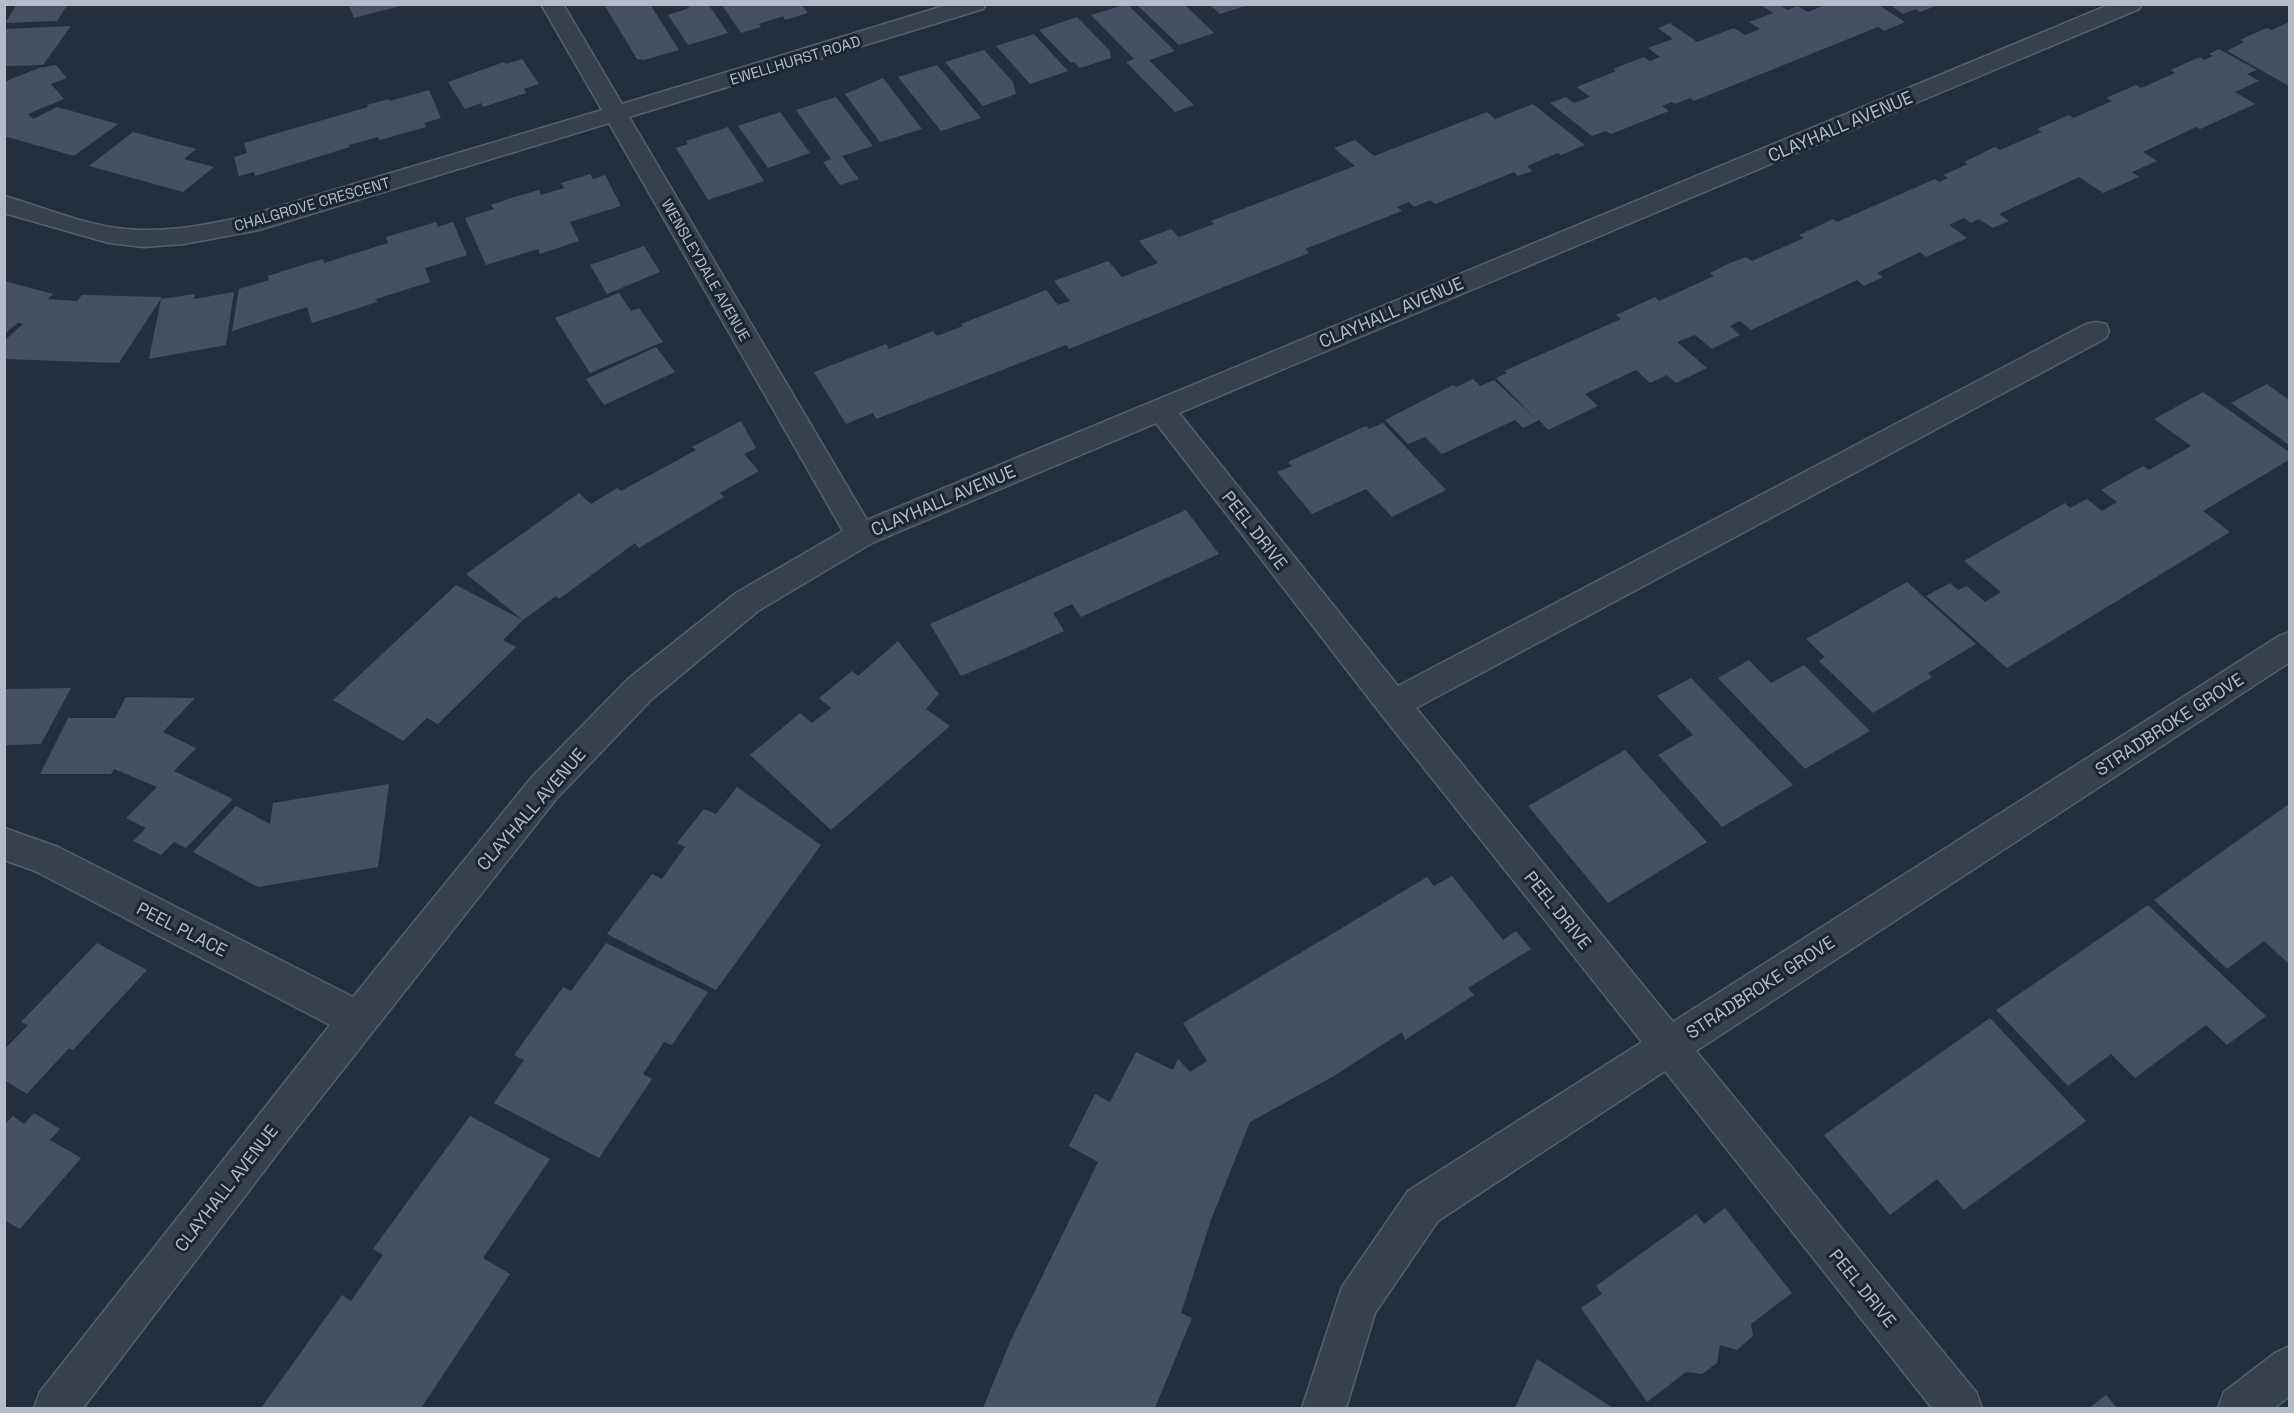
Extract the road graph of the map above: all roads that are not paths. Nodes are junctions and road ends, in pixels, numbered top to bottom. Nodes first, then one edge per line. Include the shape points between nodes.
1 (552, 4) edge
2 (975, 4) edge
3 (2131, 4) edge
4 (616, 115) junction
5 (4, 204) edge
6 (2096, 331) dead end
7 (1160, 408) junction
8 (861, 535) junction
9 (2289, 645) edge
10 (1393, 704) junction
11 (4, 844) edge
12 (358, 1020) junction
13 (1668, 1047) junction
14 (2289, 1368) edge
15 (56, 1408) edge
16 (1324, 1408) edge
17 (1960, 1408) edge
18 (2240, 1408) edge

1 - 4 street, WENSLEYDALE AVENUE
2 - 4 street, EWELLHURST ROAD
3 - 7 street, CLAYHALL AVENUE
4 - 5 street, CHALGROVE CRESCENT via 250,224 196,235 144,239 96,232
4 - 8 street, WENSLEYDALE AVENUE
6 - 10 street
7 - 8 street, CLAYHALL AVENUE
7 - 10 street, PEEL DRIVE
8 - 12 street, CLAYHALL AVENUE via 747,602 640,689 544,788
9 - 13 street, STRADBROKE GROVE
10 - 13 street, PEEL DRIVE
11 - 12 street, PEEL PLACE via 45,858
12 - 15 street, CLAYHALL AVENUE
13 - 16 street, STRADBROKE GROVE via 1423,1206 1357,1302
13 - 17 street, PEEL DRIVE
14 - 18 street

